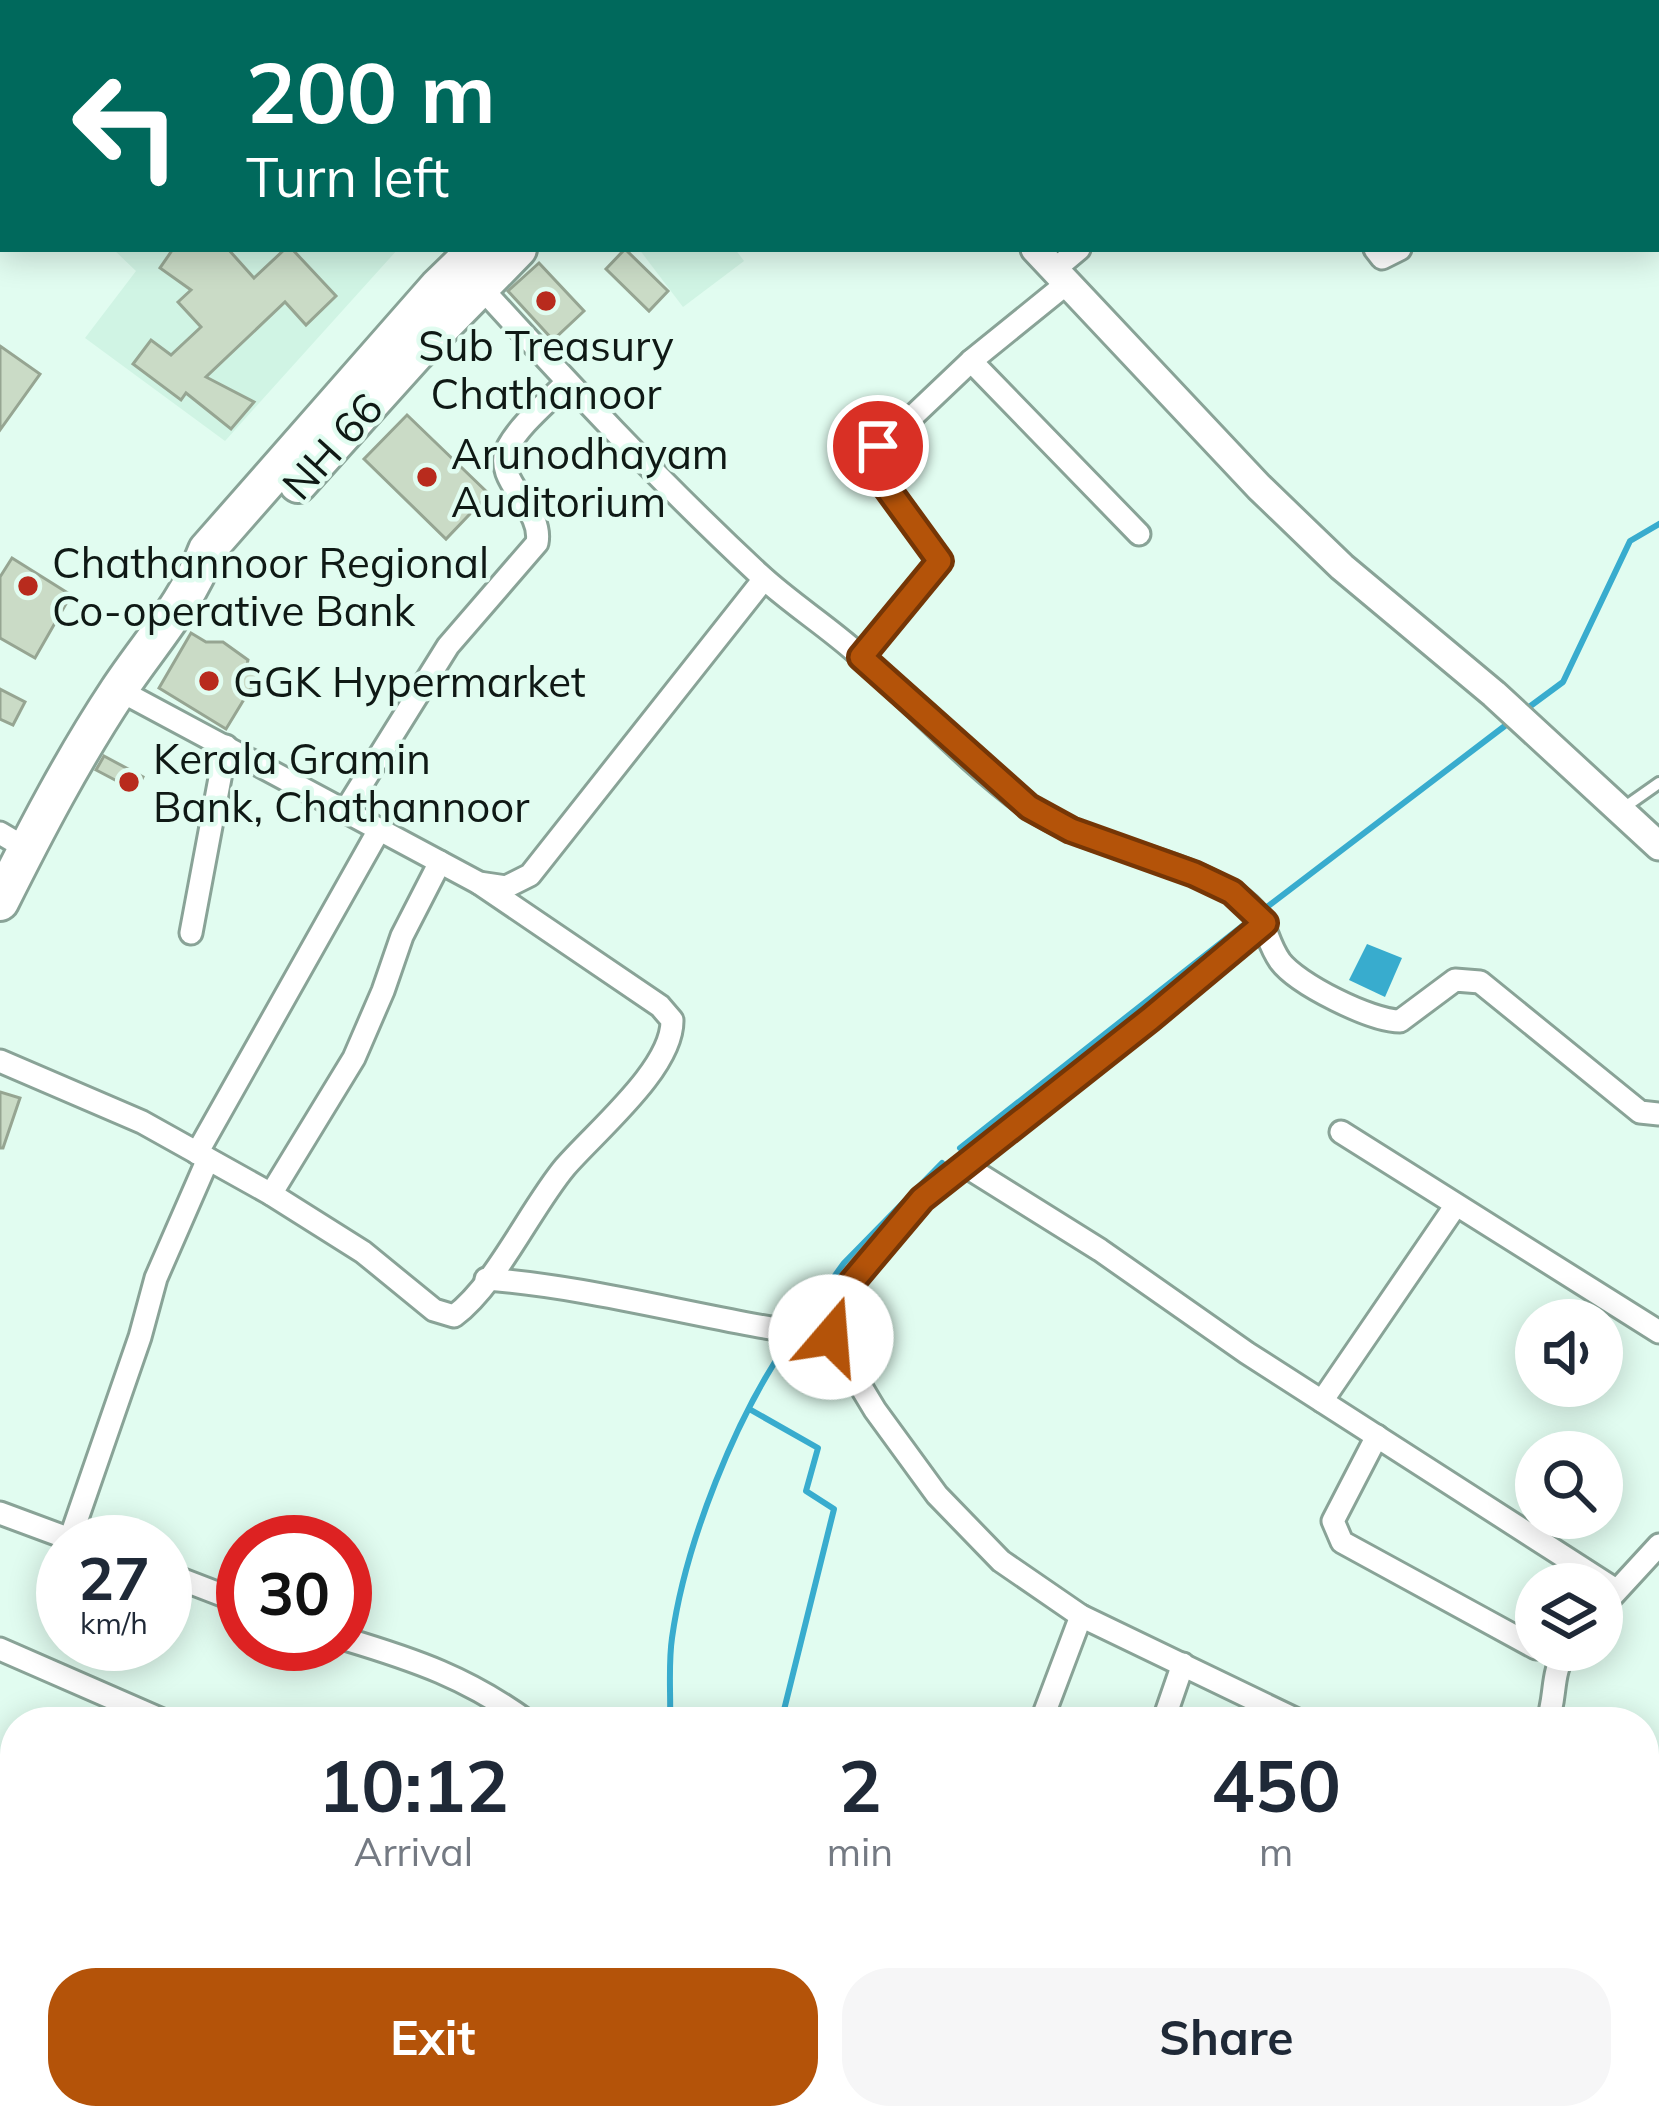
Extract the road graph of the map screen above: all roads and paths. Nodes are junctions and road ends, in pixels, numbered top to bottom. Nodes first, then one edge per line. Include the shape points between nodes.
1 (492, 260) edge
2 (1052, 268) edge
3 (971, 361) junction
4 (566, 382) junction
5 (1139, 534) dead end
6 (764, 579) junction
7 (861, 657) junction
8 (119, 690) junction
9 (226, 746) junction
10 (1659, 783) edge
11 (1622, 809) junction
12 (345, 811) junction
13 (379, 830) junction
14 (13, 841) edge
15 (1659, 846) edge
16 (440, 862) junction
17 (479, 883) junction
18 (0, 902) edge
19 (1265, 923) junction
20 (191, 933) dead end
21 (0, 1061) edge
22 (1659, 1114) edge
23 (1341, 1132) dead end
24 (203, 1156) junction
25 (964, 1165) junction
26 (271, 1194) junction
27 (1456, 1205) junction
28 (486, 1279) junction
29 (1659, 1332) edge
30 (831, 1337) junction
31 (1322, 1401) junction
32 (1376, 1436) junction
33 (0, 1513) edge
34 (82, 1515) edge
35 (36, 1526) edge
36 (1659, 1545) edge
37 (1558, 1563) edge
38 (1623, 1584) edge
39 (1082, 1616) junction
40 (1515, 1633) edge
41 (372, 1648) edge
42 (0, 1649) edge
43 (1183, 1664) junction
44 (1549, 1671) edge
45 (133, 1707) edge
46 (508, 1707) edge
47 (1047, 1707) edge
48 (1168, 1707) edge
49 (1270, 1707) edge
50 (1548, 1707) edge

1 - 4 street
1 - 8 highway, NH 66 via 224,567 194,586
2 - 3 street
2 - 11 street via 1342,567
3 - 5 street
3 - 7 street via 872,455 876,473 940,561
4 - 6 street
4 - 12 street via 504,458 537,520 537,543 448,646
6 - 7 street
6 - 17 street via 530,875 506,887
7 - 19 street via 1029,807 1232,892
8 - 9 street
8 - 14 highway, NH 66 via 54,795
9 - 12 street
9 - 20 street
10 - 11 lane
11 - 15 street
12 - 13 street
13 - 16 street
13 - 24 street
14 - 18 highway, NH 66
16 - 17 street
16 - 26 street via 354,1058
17 - 28 street via 673,1020 646,1077 562,1170
19 - 22 street via 1277,957 1294,974 1389,1021 1456,980 1480,982 1640,1112
19 - 25 street
21 - 24 street
23 - 27 street
24 - 26 street
24 - 34 street
25 - 30 street via 860,1269 827,1315
25 - 31 street
26 - 28 street via 445,1316 464,1309
27 - 29 street
27 - 31 street
28 - 30 street via 552,1284
30 - 39 street via 937,1495 1001,1562
31 - 32 street
32 - 37 street
32 - 40 street via 1333,1521 1336,1534
33 - 35 street
36 - 38 street
39 - 43 street
39 - 47 street
41 - 46 street via 447,1672
42 - 45 street
43 - 48 street
43 - 49 street
44 - 50 street

